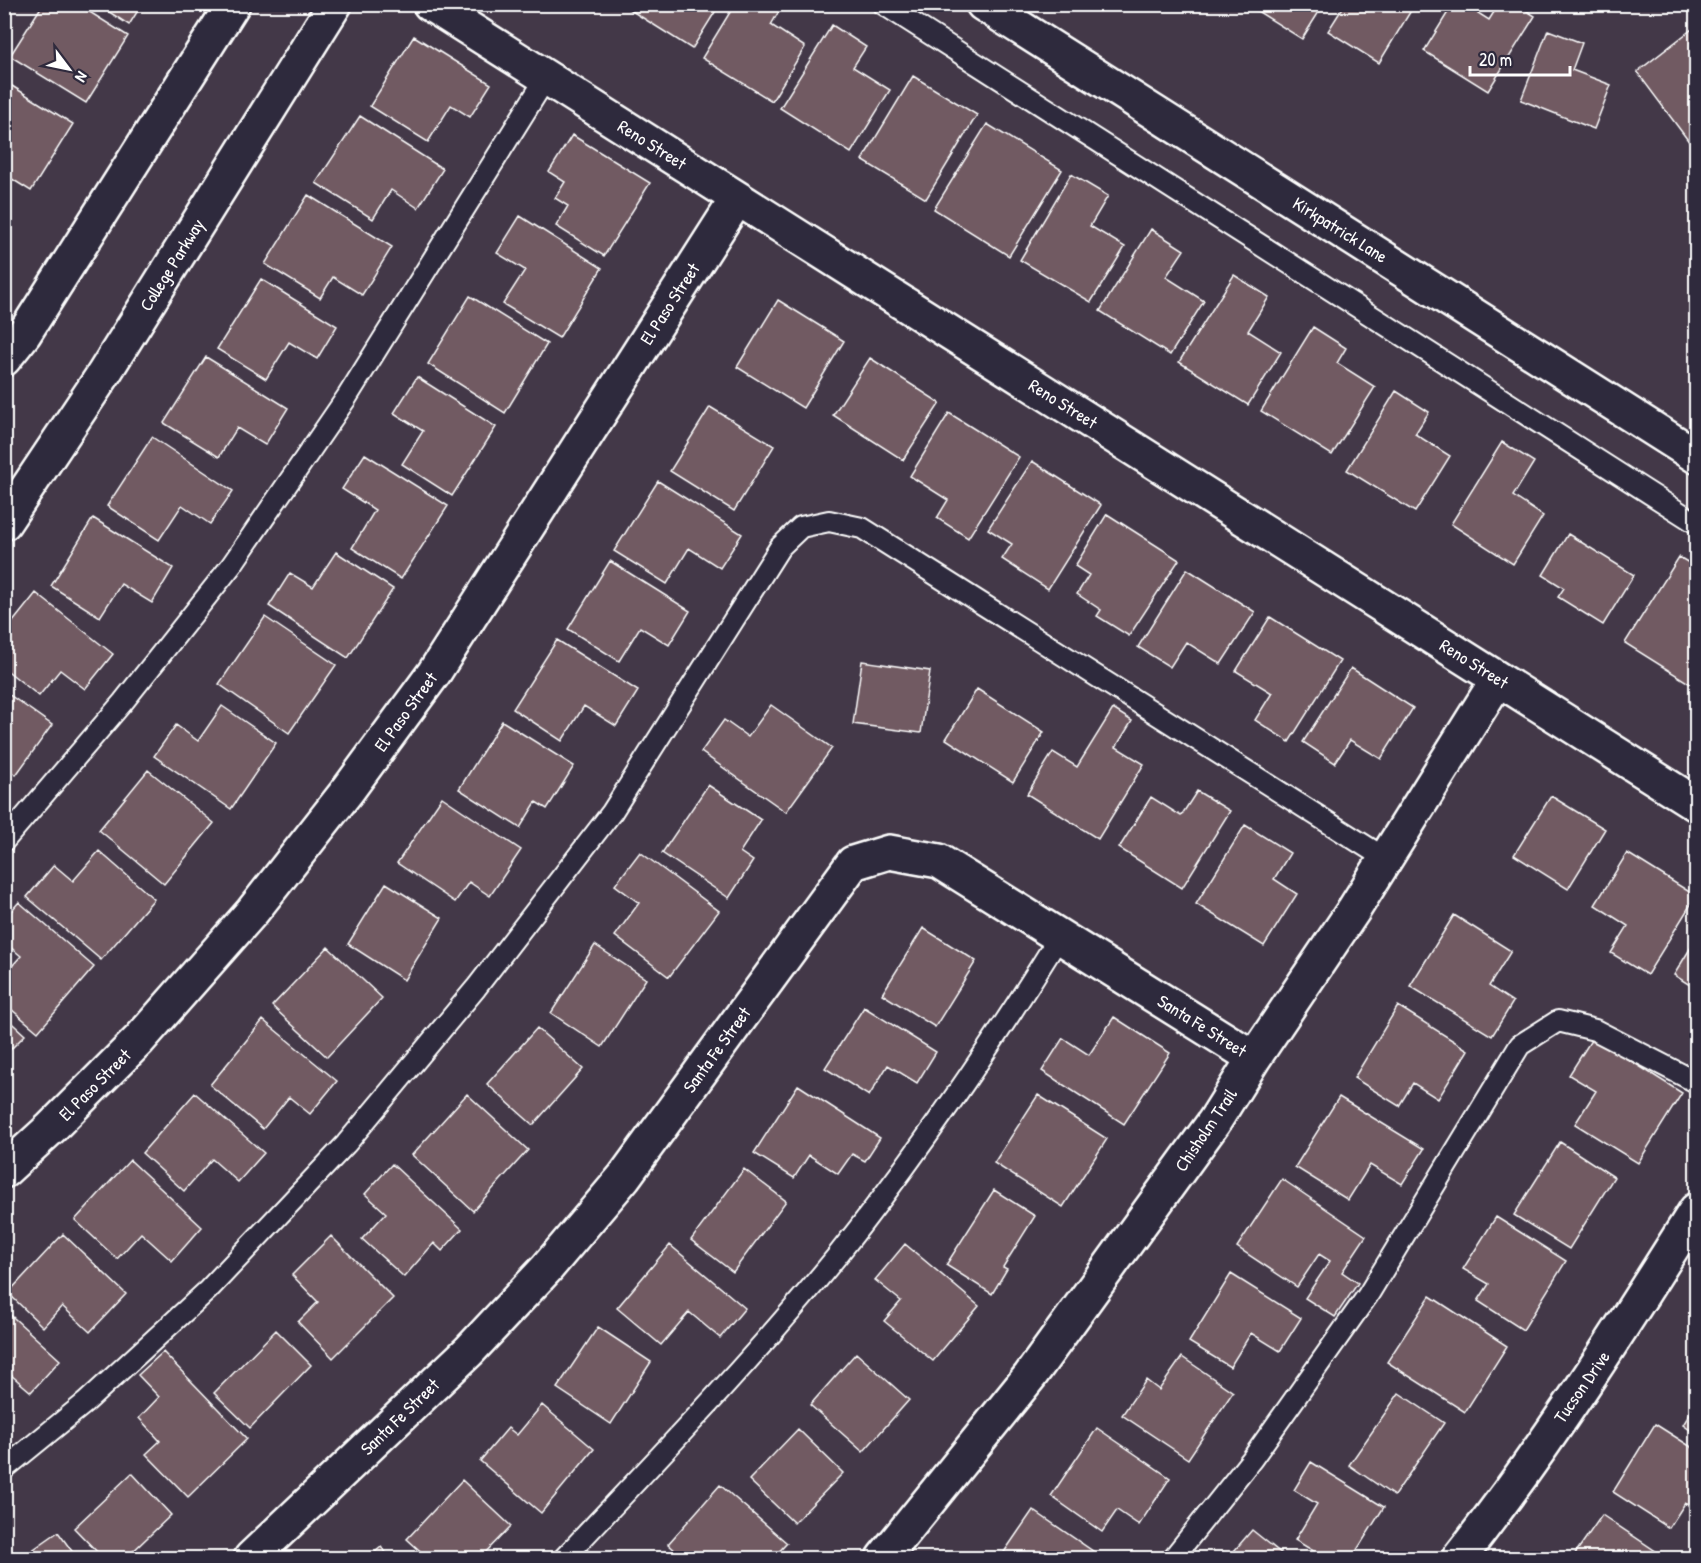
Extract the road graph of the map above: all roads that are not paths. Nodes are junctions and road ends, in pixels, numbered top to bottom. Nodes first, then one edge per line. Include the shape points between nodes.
1 (233, 4) edge
2 (335, 4) edge
3 (430, 4) edge
4 (883, 4) edge
5 (983, 4) edge
6 (546, 78) junction
7 (737, 199) junction
8 (4, 359) edge
9 (1696, 456) edge
10 (4, 523) edge
11 (1696, 523) edge
12 (1498, 679) junction
13 (1696, 804) edge
14 (4, 841) edge
15 (1386, 859) junction
16 (1059, 937) junction
17 (1254, 1058) junction
18 (1696, 1082) edge
19 (4, 1171) edge
20 (1696, 1210) edge
21 (4, 1469) edge
22 (251, 1558) edge
23 (564, 1558) edge
24 (883, 1558) edge
25 (1173, 1558) edge
26 (1459, 1558) edge

1 - 8 street via 24,334
2 - 10 street, College Parkway via 104,375
3 - 6 street, Reno Street
4 - 11 lane
5 - 9 street, Kirkpatrick Lane
6 - 7 street, Reno Street
6 - 14 lane via 347,397 231,566 123,702
7 - 12 street, Reno Street
7 - 19 street, El Paso Street via 434,673 348,790 252,912 140,1040
12 - 13 street, Reno Street
12 - 15 street, Chisholm Trail
15 - 17 street, Chisholm Trail
15 - 21 lane via 862,528 829,521 801,527 780,547 612,812 476,988 346,1144 208,1290 85,1402
16 - 17 street, Santa Fe Street
16 - 22 street, Santa Fe Street via 939,861 889,852 853,863 624,1177 548,1268 469,1351
16 - 23 lane via 943,1115 836,1257 717,1395
17 - 24 street, Chisholm Trail via 1214,1122 1030,1376
18 - 25 lane via 1595,1030 1558,1021 1520,1045 1368,1295 1251,1460
20 - 26 street, Tucson Drive via 1599,1364

